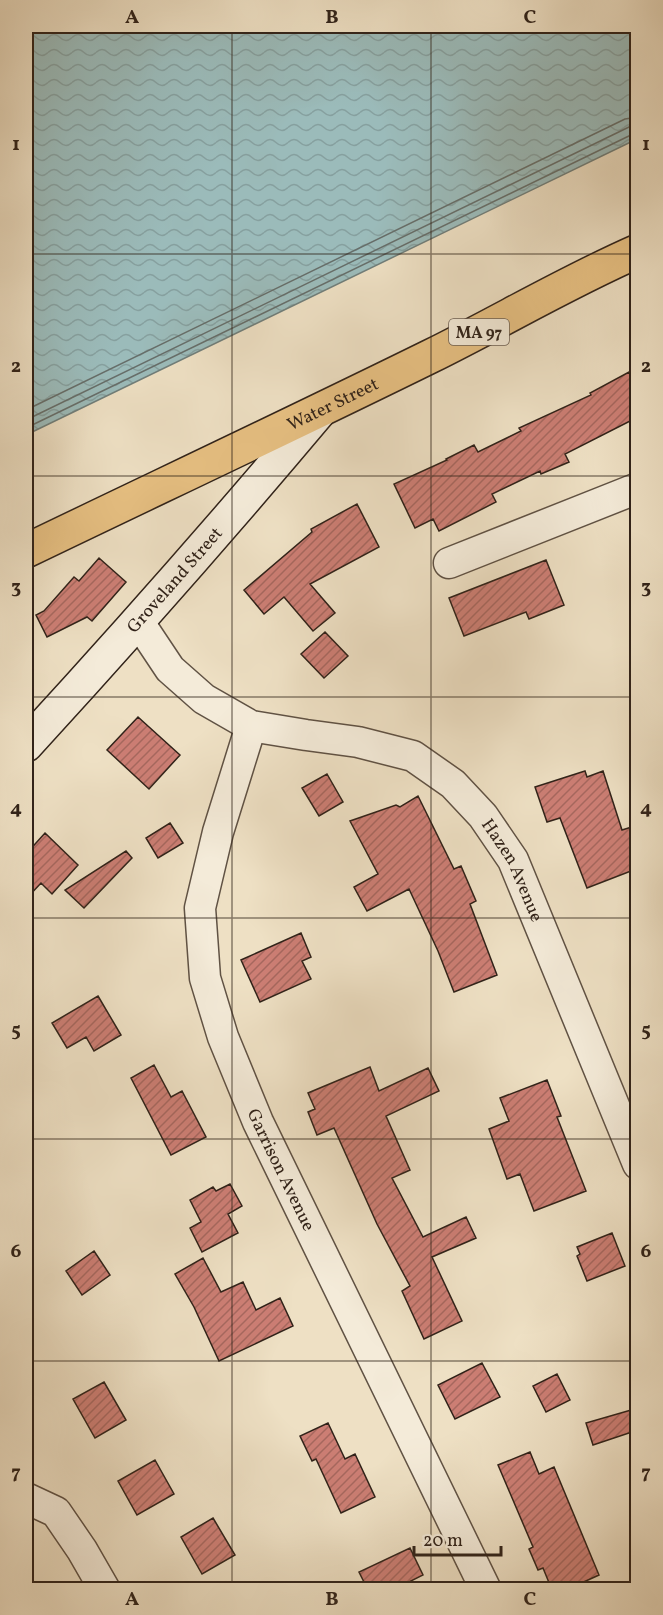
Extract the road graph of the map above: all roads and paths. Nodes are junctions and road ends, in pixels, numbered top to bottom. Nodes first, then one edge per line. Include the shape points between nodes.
1 (638, 251) edge
2 (319, 412) junction
3 (638, 488) edge
4 (26, 550) edge
5 (449, 562) dead end
6 (138, 621) junction
7 (251, 726) junction
8 (26, 745) edge
9 (638, 1164) edge
10 (26, 1498) edge
11 (105, 1590) edge
12 (486, 1590) edge

1 - 2 main road, Water Street / MA 97
2 - 4 main road, Water Street / MA 97
2 - 6 main road, Groveland Street
3 - 5 street
6 - 7 street via 170,669 204,699
6 - 8 main road, Groveland Street
7 - 9 street, Hazen Avenue via 358,742 413,756 453,784 483,816 513,860
7 - 12 street, Garrison Avenue via 218,832 200,908 205,978 223,1037 258,1122
10 - 11 street via 56,1512

